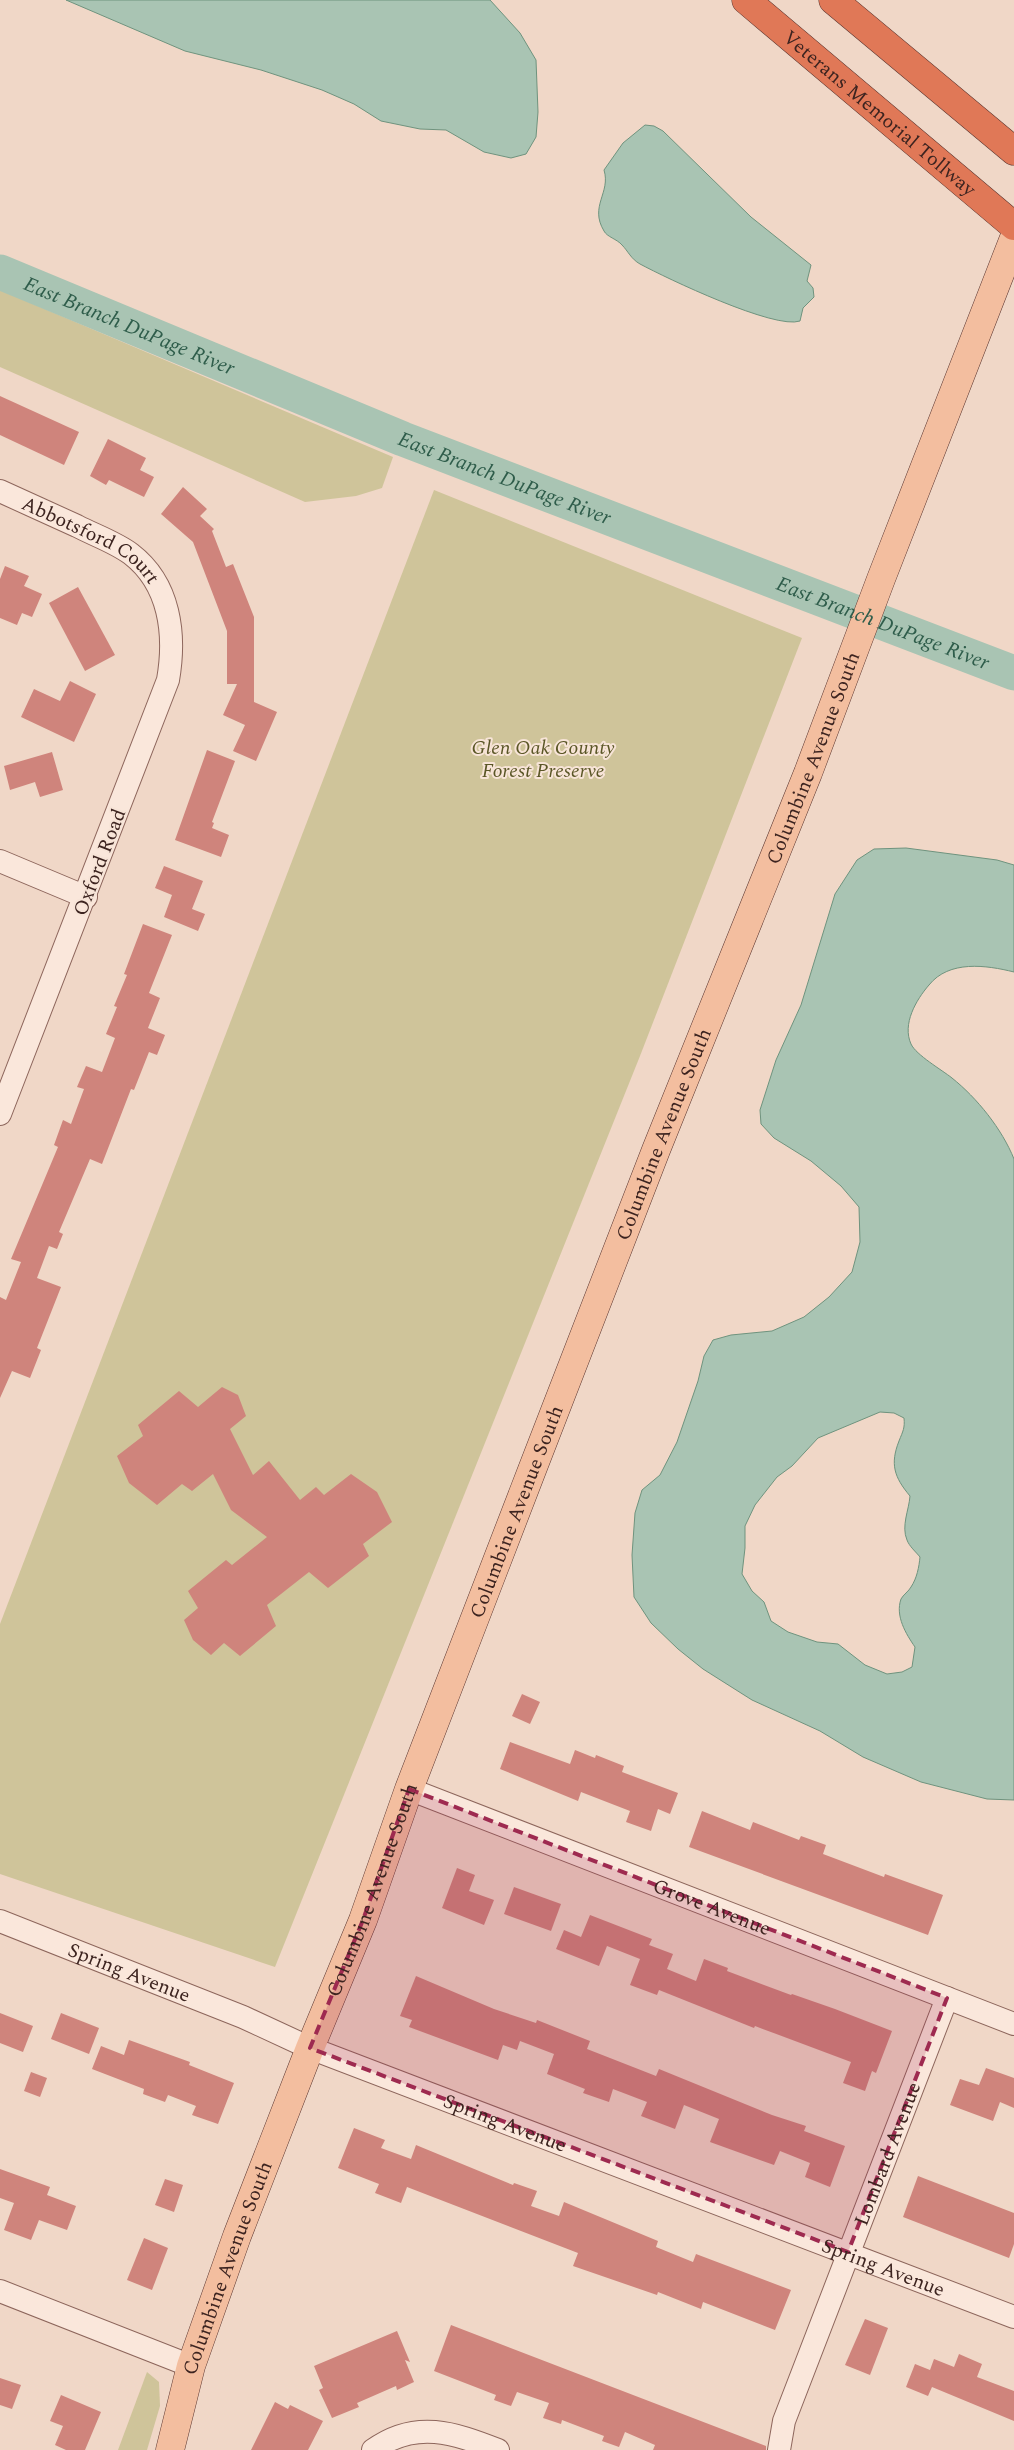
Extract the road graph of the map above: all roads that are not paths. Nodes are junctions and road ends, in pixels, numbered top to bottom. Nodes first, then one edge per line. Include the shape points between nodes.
1 (746, 0) edge
2 (833, 0) edge
3 (1014, 151) edge
4 (1014, 226) edge
5 (1014, 238) edge
6 (0, 491) edge
7 (167, 605) joint
8 (0, 861) edge
9 (86, 896) junction
10 (0, 1114) edge
11 (409, 1790) junction
12 (0, 1921) edge
13 (946, 1998) junction
14 (1014, 2024) edge
15 (310, 2048) junction
16 (848, 2252) junction
17 (0, 2291) edge
18 (1014, 2316) edge
19 (191, 2366) junction
20 (170, 2450) edge
21 (374, 2450) edge
22 (498, 2450) edge
23 (779, 2450) edge

1 - 4 highway, Veterans Memorial Tollway
2 - 3 highway
5 - 11 main road, Columbine Avenue South
6 - 7 street, Abbotsford Court via 131,554 149,572
7 - 9 street, Oxford Road via 172,655 168,680
8 - 9 street
9 - 10 street, Oxford Road
11 - 13 street, Grove Avenue
11 - 15 main road, Columbine Avenue South via 363,1920
12 - 15 street, Spring Avenue via 243,2017
13 - 14 street, Grove Avenue
13 - 16 street, Lombard Avenue
15 - 16 street, Spring Avenue
15 - 19 main road, Columbine Avenue South
16 - 18 street, Spring Avenue
16 - 23 street, Lombard Avenue via 784,2420
17 - 19 street
19 - 20 main road, Columbine Avenue South
21 - 22 street via 402,2436 437,2431

